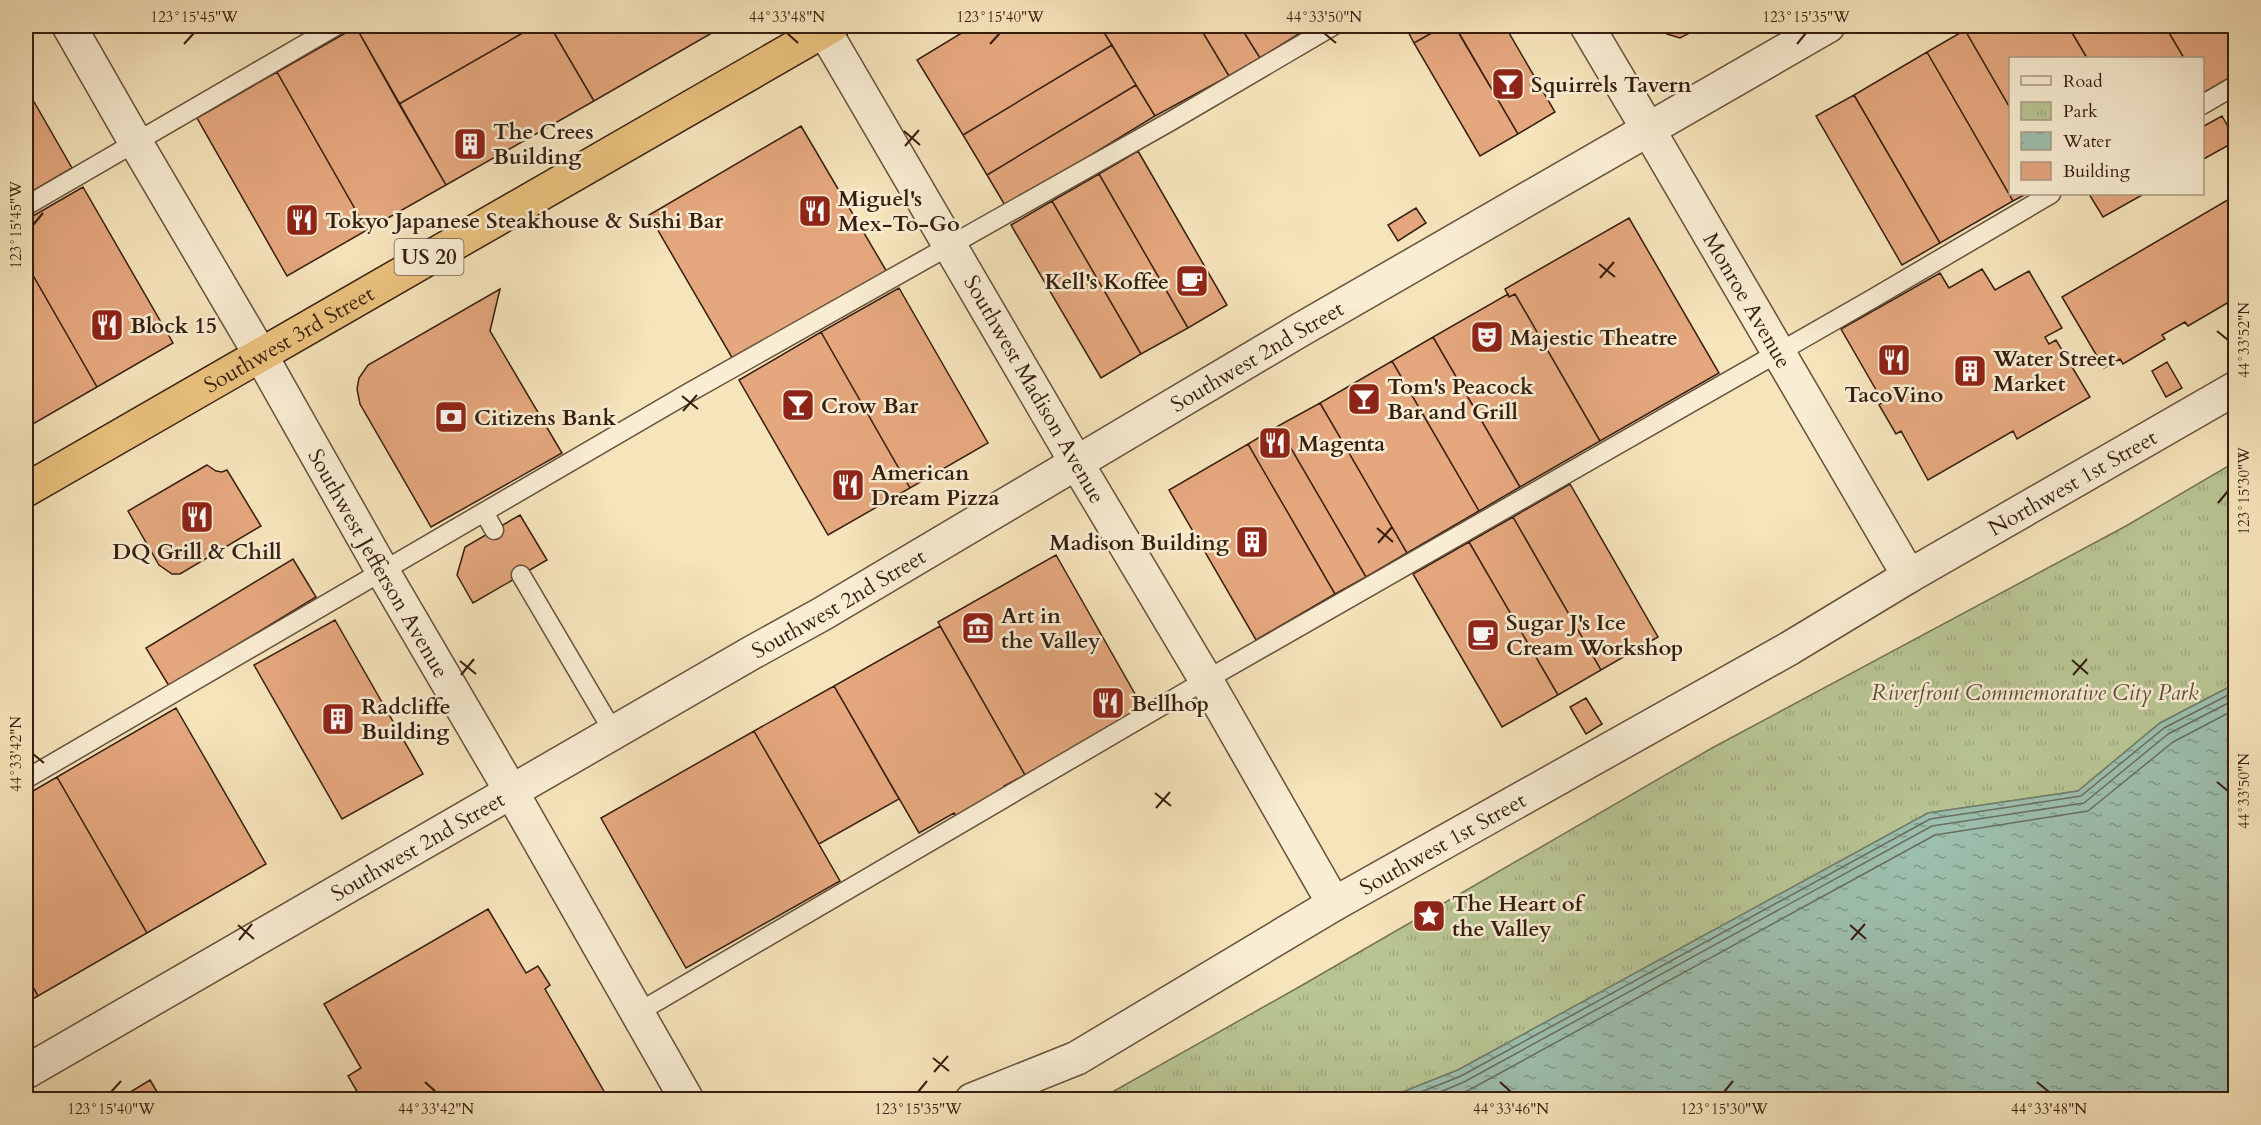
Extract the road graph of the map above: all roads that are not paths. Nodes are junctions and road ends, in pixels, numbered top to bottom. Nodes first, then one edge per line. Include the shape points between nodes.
1 (69, 26) edge
2 (336, 26) edge
3 (1333, 26) edge
4 (1587, 26) edge
5 (1828, 26) edge
6 (828, 28) edge
7 (2235, 85) edge
8 (2204, 104) edge
9 (1648, 129) junction
10 (136, 143) junction
11 (2049, 195) edge
12 (26, 206) edge
13 (951, 244) junction
14 (1778, 351) junction
15 (261, 354) junction
16 (2235, 388) edge
17 (1076, 462) junction
18 (26, 490) edge
19 (484, 512) junction
20 (494, 530) dead end
21 (382, 572) junction
22 (521, 575) dead end
23 (1909, 576) junction
24 (1206, 680) junction
25 (614, 733) junction
26 (26, 779) edge
27 (511, 791) junction
28 (1334, 904) junction
29 (637, 1013) junction
30 (26, 1072) edge
31 (687, 1100) edge
32 (972, 1100) edge

1 - 10 street, Southwest Jefferson Avenue
2 - 10 lane
3 - 13 lane
4 - 9 street, Monroe Avenue
5 - 9 street, Southwest 2nd Street
6 - 13 street, Southwest Madison Avenue
6 - 15 highway, Southwest 3rd Street / US 20
7 - 8 lane
9 - 14 street, Monroe Avenue
9 - 17 street, Southwest 2nd Street
10 - 12 lane
10 - 15 street, Southwest Jefferson Avenue
11 - 14 lane
13 - 17 street, Southwest Madison Avenue
13 - 19 lane
14 - 23 street, Monroe Avenue
14 - 24 lane
15 - 18 highway, Southwest 3rd Street / US 20
15 - 21 street, Southwest Jefferson Avenue
16 - 23 street, Northwest 1st Street
17 - 24 street, Southwest Madison Avenue
17 - 25 street, Southwest 2nd Street
19 - 20 lane
19 - 21 lane
21 - 26 lane
21 - 27 street, Southwest Jefferson Avenue
22 - 25 lane
23 - 28 street, Southwest 1st Street via 1740,677
24 - 28 street, Southwest Madison Avenue
24 - 29 lane
25 - 27 street, Southwest 2nd Street
27 - 29 street, Southwest Jefferson Avenue
27 - 30 street, Southwest 2nd Street
28 - 32 street, Southwest 1st Street via 1077,1058
29 - 31 street, Southwest Jefferson Avenue

